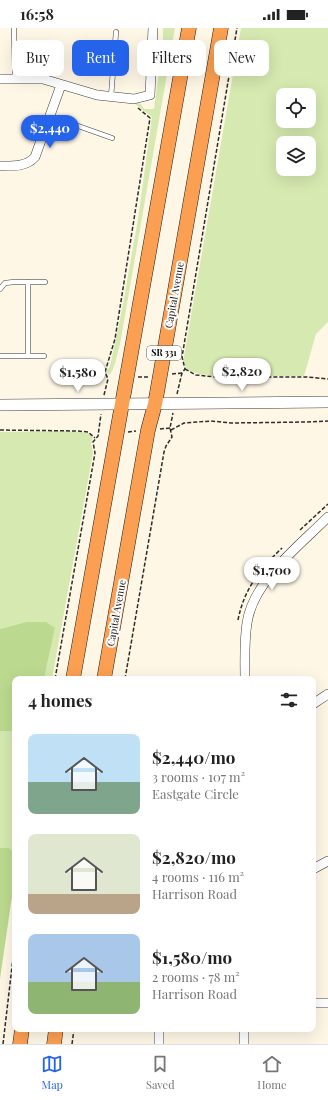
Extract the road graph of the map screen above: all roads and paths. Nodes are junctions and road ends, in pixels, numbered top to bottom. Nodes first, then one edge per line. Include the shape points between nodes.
1 (14, 28) edge
2 (153, 28) edge
3 (189, 28) edge
4 (221, 28) edge
5 (237, 28) edge
6 (116, 32) dead end
7 (0, 79) edge
8 (15, 79) junction
9 (61, 85) junction
10 (110, 96) junction
11 (134, 105) dead end
12 (50, 116) junction
13 (112, 138) dead end
14 (0, 166) edge
15 (28, 282) junction
16 (45, 282) dead end
17 (0, 289) edge
18 (0, 356) edge
19 (28, 356) junction
20 (44, 356) dead end
21 (185, 369) junction
22 (160, 376) junction
23 (126, 378) junction
24 (328, 379) edge
25 (328, 402) edge
26 (122, 404) junction
27 (155, 404) junction
28 (0, 405) edge
29 (328, 421) edge
30 (0, 430) edge
31 (148, 430) junction
32 (171, 430) junction
33 (116, 433) junction
34 (95, 438) junction
35 (328, 517) edge
36 (56, 676) edge
37 (74, 676) edge
38 (105, 676) edge
39 (126, 676) edge
40 (245, 676) edge
41 (328, 694) edge
42 (316, 702) edge
43 (328, 861) edge
44 (316, 867) edge
45 (12, 967) edge
46 (316, 1003) edge
47 (328, 1003) edge
48 (22, 1032) edge
49 (56, 1032) edge
50 (74, 1032) edge
51 (159, 1032) edge
52 (244, 1032) edge
53 (3, 1044) edge
54 (20, 1044) edge
55 (54, 1044) edge
56 (72, 1044) edge
57 (159, 1044) edge
58 (244, 1044) edge

1 - 8 lane
2 - 10 street via 150,95 134,99
3 - 23 highway, SR 331
4 - 22 highway, Capital Avenue / SR 331
5 - 21 path via 182,357
6 - 10 lane
7 - 8 street
8 - 9 street via 42,80
9 - 10 street via 88,94
9 - 12 street
11 - 23 path via 150,118 115,339 105,372 108,379
12 - 13 lane
12 - 14 street via 32,161 22,165
15 - 16 lane
15 - 17 lane via 5,284
15 - 19 lane
18 - 19 lane
19 - 20 lane
21 - 22 path via 182,373
21 - 24 path via 196,375 216,377
22 - 23 path
22 - 27 highway, Capital Avenue / SR 331
23 - 26 highway, SR 331
25 - 27 street
26 - 27 street
26 - 28 street
26 - 33 highway, SR 331
27 - 31 highway, Capital Avenue / SR 331
29 - 32 path via 211,421 184,423
30 - 34 path via 78,431 88,432
31 - 32 path
31 - 33 path
31 - 38 highway, Capital Avenue / SR 331
32 - 39 path via 172,436 164,452
33 - 34 path
33 - 37 highway, SR 331
34 - 36 path via 95,453
35 - 40 street via 274,571 257,595 247,622
41 - 42 street
43 - 44 street
45 - 53 path
46 - 47 street
48 - 54 highway
49 - 55 highway
50 - 56 path
51 - 57 street
52 - 58 street

